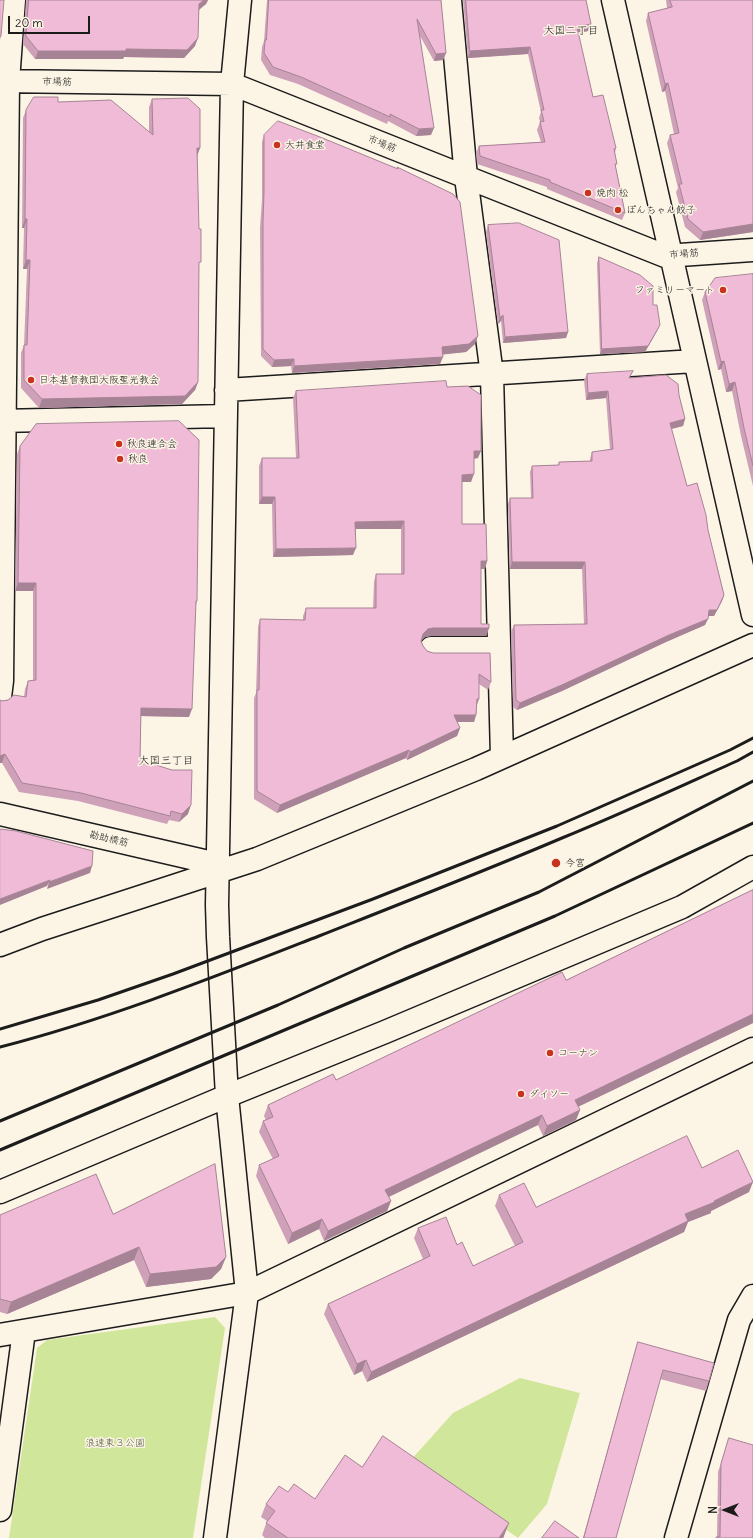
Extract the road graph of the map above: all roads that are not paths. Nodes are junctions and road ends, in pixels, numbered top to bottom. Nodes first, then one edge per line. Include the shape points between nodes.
1 (14, 0) edge
2 (240, 0) edge
3 (450, 0) edge
4 (612, 0) edge
5 (4, 81) edge
6 (232, 84) junction
7 (466, 177) junction
8 (753, 250) edge
9 (671, 255) junction
10 (695, 361) junction
11 (492, 375) junction
12 (226, 390) junction
13 (226, 416) junction
14 (2, 421) edge
15 (753, 615) edge
16 (753, 645) edge
17 (431, 648) dead end
18 (499, 648) junction
19 (0, 697) edge
20 (502, 757) junction
21 (0, 814) edge
22 (217, 868) junction
23 (753, 868) edge
24 (0, 946) edge
25 (753, 1048) edge
26 (227, 1096) junction
27 (0, 1192) edge
28 (247, 1293) junction
29 (753, 1296) edge
30 (746, 1325) edge
31 (24, 1331) junction
32 (0, 1335) edge
33 (0, 1510) edge
34 (215, 1538) edge
35 (676, 1538) edge

1 - 5 street
2 - 6 street
3 - 7 street
4 - 9 street
5 - 6 street, 市場筋
5 - 14 street
6 - 7 street, 市場筋
6 - 12 street
7 - 9 street, 市場筋 via 665,256
7 - 11 street
8 - 9 street, 市場筋
9 - 10 street
10 - 11 street
10 - 15 street
11 - 12 street
11 - 18 street
12 - 13 street
13 - 14 street
13 - 22 street
14 - 19 street
16 - 20 street
17 - 18 street
18 - 20 street
20 - 22 street via 257,859
21 - 22 street, 勘助橋筋
22 - 24 street
22 - 26 street via 218,937
23 - 26 street via 682,906
25 - 28 street
26 - 27 street
26 - 28 street
28 - 31 street
28 - 34 street
29 - 30 street
30 - 35 street
31 - 32 street
31 - 33 street

